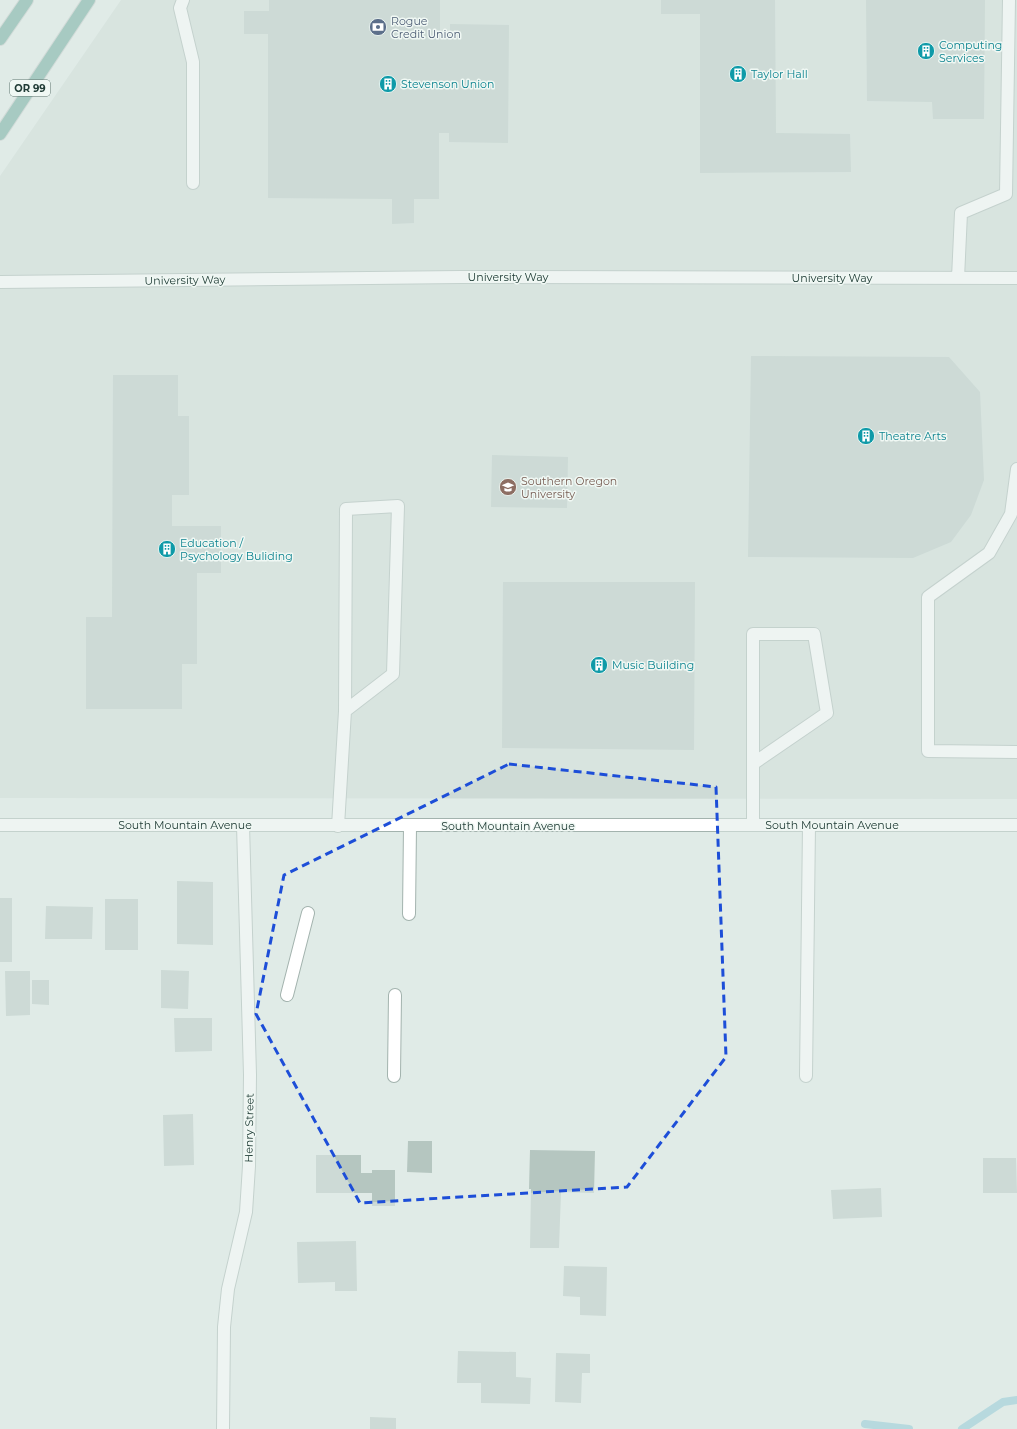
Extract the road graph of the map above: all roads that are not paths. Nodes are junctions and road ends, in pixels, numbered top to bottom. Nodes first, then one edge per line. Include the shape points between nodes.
1 (27, 0) edge
2 (89, 0) edge
3 (183, 0) edge
4 (1008, 0) edge
5 (0, 39) edge
6 (0, 134) edge
7 (193, 183) dead end
8 (958, 278) junction
9 (1017, 278) edge
10 (0, 282) edge
11 (1017, 469) edge
12 (345, 712) junction
13 (1017, 752) edge
14 (754, 762) junction
15 (0, 825) edge
16 (243, 825) junction
17 (753, 825) junction
18 (809, 825) junction
19 (1017, 825) edge
20 (338, 826) junction
21 (410, 826) junction
22 (308, 913) dead end
23 (409, 914) dead end
24 (288, 995) dead end
25 (395, 995) dead end
26 (394, 1076) dead end
27 (806, 1076) dead end
28 (223, 1429) edge

1 - 5 main road
2 - 6 main road, OR 99
3 - 7 street via 180,8 193,62
4 - 8 street via 1006,194 961,213
8 - 9 street, University Way
8 - 10 street, University Way via 461,277
11 - 13 street via 1011,514 989,553 928,597 928,751
12 - 12 street via 393,674 398,506 346,509
12 - 20 street
14 - 14 street via 827,713 814,634 753,634
14 - 17 street
15 - 16 street, South Mountain Avenue
16 - 20 street, South Mountain Avenue
16 - 28 street, Henry Street via 250,1075 249,1166 246,1212 228,1289 224,1327
17 - 18 street, South Mountain Avenue
17 - 21 street, South Mountain Avenue
18 - 19 street, South Mountain Avenue
18 - 27 street
20 - 21 street, South Mountain Avenue
21 - 23 street
22 - 24 street
25 - 26 street

